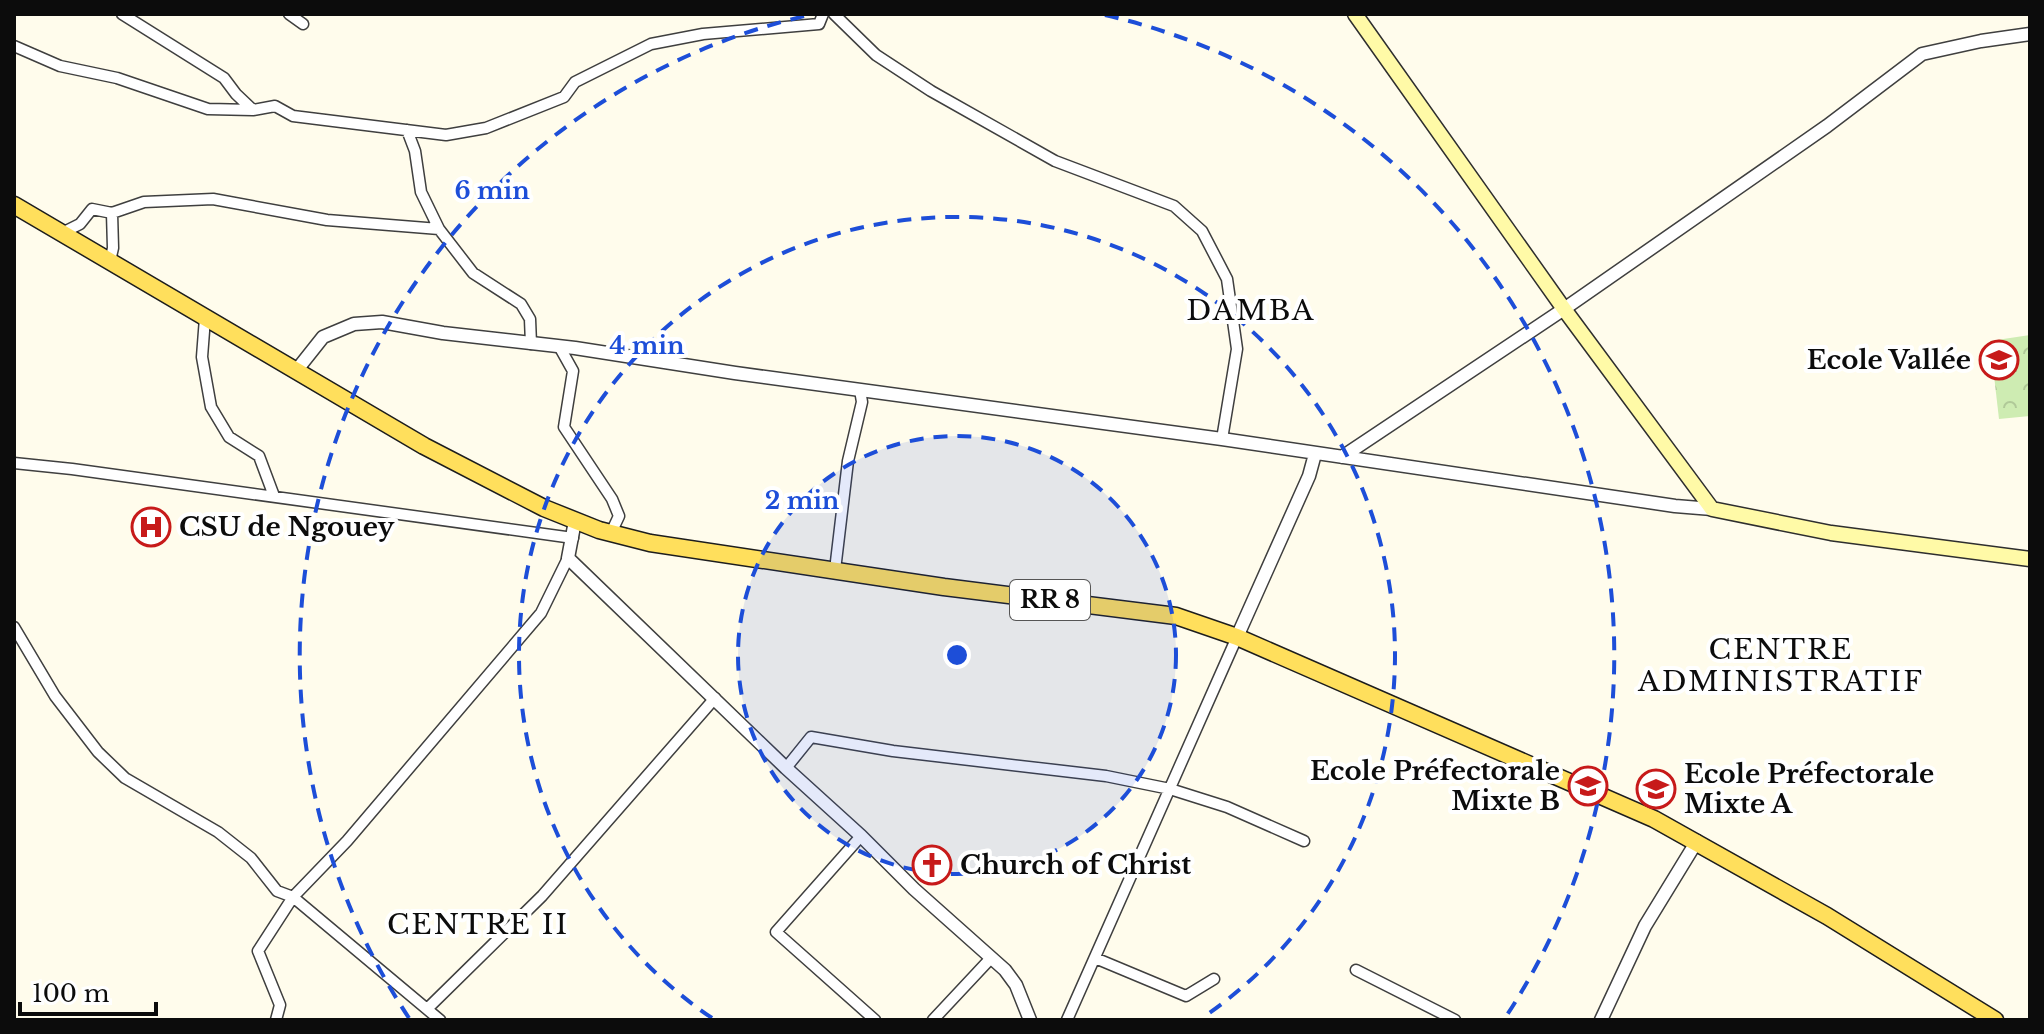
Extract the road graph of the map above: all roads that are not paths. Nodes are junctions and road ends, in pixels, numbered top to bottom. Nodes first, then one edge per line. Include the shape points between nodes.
1 (122, 14) edge
2 (139, 14) edge
3 (289, 14) edge
4 (823, 14) edge
5 (834, 14) edge
6 (1355, 14) edge
7 (303, 24) dead end
8 (146, 27) junction
9 (2030, 34) edge
10 (14, 46) edge
11 (253, 110) junction
12 (407, 130) junction
13 (14, 205) edge
14 (112, 213) junction
15 (439, 229) junction
16 (62, 233) junction
17 (110, 261) junction
18 (1564, 309) junction
19 (205, 318) junction
20 (531, 344) junction
21 (559, 346) junction
22 (296, 371) junction
23 (860, 390) junction
24 (1222, 439) junction
25 (1315, 454) junction
26 (1342, 457) junction
27 (14, 463) edge
28 (274, 496) junction
29 (1712, 509) junction
30 (574, 530) junction
31 (611, 533) junction
32 (568, 558) junction
33 (2030, 559) edge
34 (835, 570) junction
35 (14, 627) edge
36 (1237, 637) junction
37 (715, 698) junction
38 (786, 768) junction
39 (1170, 789) junction
40 (861, 836) junction
41 (1304, 841) dead end
42 (1697, 841) junction
43 (293, 897) junction
44 (991, 958) junction
45 (1095, 958) junction
46 (1356, 970) dead end
47 (1214, 979) dead end
48 (427, 1009) junction
49 (276, 1020) edge
50 (440, 1020) edge
51 (875, 1020) edge
52 (933, 1020) edge
53 (1030, 1020) edge
54 (1067, 1020) edge
55 (1455, 1020) edge
56 (1601, 1020) edge
57 (1995, 1020) edge

1 - 8 street
2 - 8 street
3 - 7 street
4 - 12 street via 819,24 651,44 575,82 564,97 486,128 446,135
5 - 24 street via 876,55 931,91 1055,161 1174,206 1202,231 1227,279 1237,349
6 - 18 main road
8 - 11 street via 224,78
9 - 18 street via 1922,54
10 - 11 street via 60,66 117,78 208,109
11 - 12 street via 275,106 293,116
12 - 15 street via 421,192
13 - 16 main road, RR 8
14 - 15 street via 144,202 213,199 327,220
14 - 16 street via 92,209 80,224
14 - 17 street
15 - 20 street via 473,273 521,304 530,319
16 - 17 main road, RR 8
17 - 19 main road, RR 8
18 - 26 street
18 - 29 main road
19 - 22 main road, RR 8
19 - 28 street via 202,357 211,407 229,437 259,456
20 - 21 street
20 - 22 street via 362,322 323,337
21 - 23 street
21 - 31 street via 573,371 564,427 612,499 619,516
22 - 30 main road, RR 8
23 - 24 street
23 - 34 street
24 - 25 street
25 - 26 street
25 - 36 street
26 - 29 street
27 - 28 street
28 - 30 street
29 - 33 main road via 1831,533
30 - 31 main road, RR 8
30 - 32 street
31 - 34 main road, RR 8
32 - 37 street
32 - 43 street via 541,613
34 - 36 main road, RR 8 via 1129,608 1176,616
35 - 43 street via 55,696 125,778 218,832 251,858 277,891
36 - 39 street
36 - 42 main road, RR 8
37 - 38 street
37 - 48 street via 542,896
38 - 39 street via 811,737
38 - 40 street
39 - 41 street
39 - 45 street
40 - 44 street
40 - 51 street via 776,932
42 - 56 street via 1645,926
42 - 57 main road, RR 8
43 - 48 street
43 - 49 street via 258,951 280,1005
44 - 52 street
44 - 53 street via 1016,985
45 - 47 street via 1186,996
45 - 54 street
46 - 55 street
48 - 50 street

